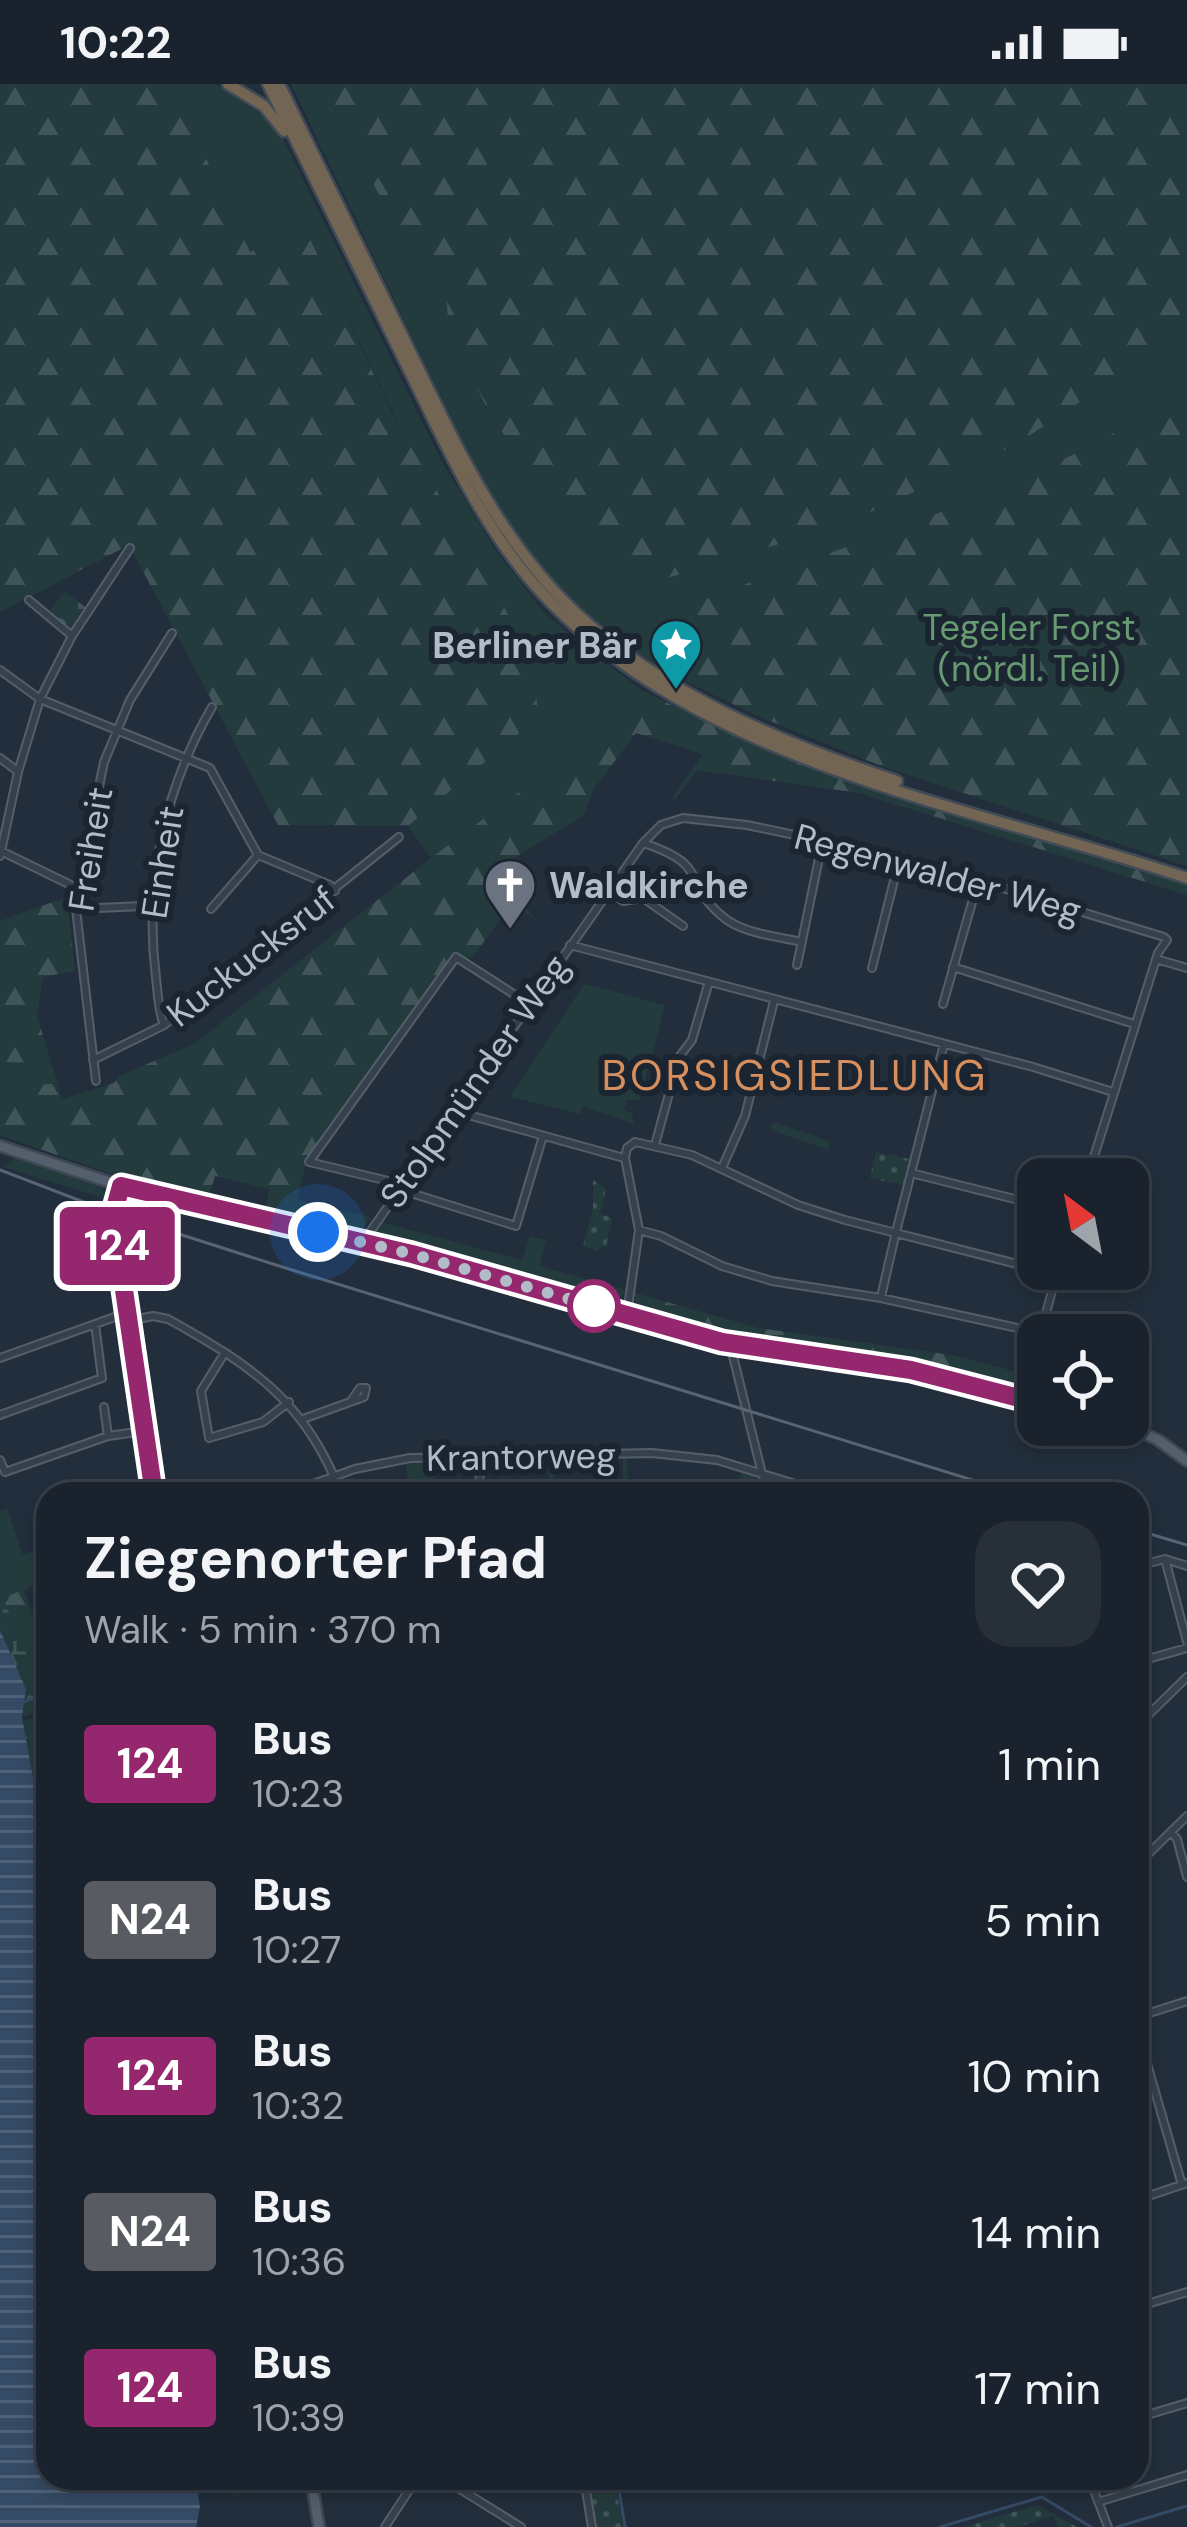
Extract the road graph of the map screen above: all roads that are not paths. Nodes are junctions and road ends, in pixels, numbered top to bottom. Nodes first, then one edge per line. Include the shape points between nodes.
1 (228, 84) edge
2 (268, 84) edge
3 (279, 84) edge
4 (314, 179) junction
5 (130, 548) dead end
6 (28, 600) dead end
7 (172, 633) dead end
8 (73, 636) junction
9 (0, 670) edge
10 (40, 699) junction
11 (212, 707) dead end
12 (117, 730) junction
13 (185, 757) junction
14 (0, 758) edge
15 (18, 772) junction
16 (683, 818) joint
17 (399, 837) dead end
18 (823, 839) junction
19 (643, 843) junction
20 (1, 853) edge
21 (258, 854) junction
22 (900, 857) junction
23 (1187, 874) edge
24 (979, 878) junction
25 (78, 888) junction
26 (335, 891) junction
27 (609, 891) junction
28 (142, 906) dead end
29 (76, 908) junction
30 (211, 909) dead end
31 (682, 926) dead end
32 (802, 942) junction
33 (570, 945) junction
34 (1156, 958) junction
35 (797, 965) dead end
36 (952, 967) junction
37 (872, 968) dead end
38 (1187, 968) edge
39 (709, 983) junction
40 (774, 1001) junction
41 (529, 1004) junction
42 (943, 1004) dead end
43 (1134, 1024) junction
44 (164, 1025) junction
45 (944, 1044) junction
46 (93, 1060) junction
47 (96, 1081) dead end
48 (1113, 1093) junction
49 (454, 1111) junction
50 (543, 1136) junction
51 (655, 1144) junction
52 (0, 1146) edge
53 (625, 1158) junction
54 (1093, 1158) edge
55 (722, 1168) junction
56 (911, 1173) junction
57 (121, 1186) junction
58 (399, 1186) junction
59 (1017, 1199) edge
60 (639, 1230) junction
61 (896, 1234) junction
62 (363, 1242) junction
63 (1017, 1262) edge
64 (881, 1298) junction
65 (627, 1315) junction
66 (127, 1317) junction
67 (95, 1324) junction
68 (1017, 1331) edge
69 (730, 1344) junction
70 (224, 1354) junction
71 (0, 1358) edge
72 (1017, 1399) edge
73 (352, 1401) dead end
74 (289, 1402) junction
75 (104, 1407) dead end
76 (0, 1415) edge
77 (303, 1419) junction
78 (144, 1431) junction
79 (108, 1436) junction
80 (1149, 1436) edge
81 (479, 1456) junction
82 (0, 1460) edge
83 (1187, 1461) edge
84 (761, 1472) junction
85 (334, 1476) junction
86 (152, 1482) edge
87 (318, 1482) edge
88 (336, 1482) edge
89 (480, 1482) edge
90 (763, 1482) edge
91 (791, 1482) edge
92 (1166, 1559) junction
93 (1149, 1564) edge
94 (1187, 1566) edge
95 (1187, 1645) edge
96 (1149, 1658) edge
97 (1187, 1677) edge
98 (1149, 1714) edge
99 (1187, 1816) edge
100 (1171, 1832) junction
101 (1149, 1853) edge
102 (1187, 1876) edge
103 (1187, 2001) edge
104 (1149, 2013) edge
105 (1149, 2068) edge
106 (1185, 2184) edge
107 (1149, 2196) edge
108 (1187, 2291) edge
109 (1149, 2303) edge
110 (1187, 2403) edge
111 (1149, 2414) edge
112 (1187, 2475) edge
113 (1149, 2487) edge
114 (314, 2490) edge
115 (409, 2490) edge
116 (461, 2490) edge
117 (586, 2490) edge
118 (1094, 2490) edge
119 (1138, 2490) edge
120 (1098, 2502) junction
121 (321, 2525) edge
122 (385, 2527) edge
123 (521, 2527) edge
124 (592, 2527) edge
125 (1108, 2527) edge

1 - 4 highway via 273,114
2 - 4 highway
3 - 23 highway via 481,492 532,566 593,628 668,681 794,742
4 - 23 highway via 483,514 530,579 586,635 688,703 809,758
5 - 8 street
6 - 8 street
7 - 12 street, Freiheit
8 - 10 street
9 - 10 street
10 - 12 street
10 - 15 street
11 - 13 street, Einheit
12 - 13 street
12 - 25 street, Freiheit
13 - 21 street via 210,768
13 - 44 street, Einheit via 149,906
14 - 15 street
15 - 20 street
16 - 18 street, Regenwalder Weg
16 - 19 street, Stolpmünder Weg
17 - 26 street, Kuckucksruf
18 - 22 street, Regenwalder Weg
18 - 32 street
19 - 27 street, Stolpmünder Weg
19 - 32 street via 686,861 730,922
20 - 25 street
21 - 26 street
21 - 30 street
22 - 24 street, Regenwalder Weg
22 - 37 street
24 - 34 street, Regenwalder Weg via 1160,935 1167,940
24 - 36 street
25 - 29 street, Freiheit
26 - 44 street, Kuckucksruf
27 - 31 street via 622,902 643,898
27 - 33 street, Stolpmünder Weg
28 - 29 street
29 - 46 street, Freiheit
32 - 35 street
33 - 39 street
33 - 41 street, Stolpmünder Weg
34 - 38 street
34 - 43 street
36 - 42 street
36 - 43 street
39 - 40 street
39 - 51 street
40 - 45 street
40 - 55 street via 745,1115
41 - 49 street, Stolpmünder Weg
41 - 58 street via 456,958 309,1162
43 - 48 street
44 - 46 street, Kuckucksruf
45 - 48 street
45 - 56 street
46 - 47 street, Freiheit
48 - 54 street
49 - 50 street
49 - 58 street, Stolpmünder Weg
50 - 53 street
50 - 58 street via 516,1226
51 - 53 street via 635,1142
51 - 55 street
52 - 57 main road
53 - 60 street
55 - 61 street via 798,1204
56 - 59 street
56 - 61 street
57 - 62 main road
57 - 66 main road via 113,1215
58 - 62 street, Stolpmünder Weg
60 - 64 street via 746,1274
60 - 65 street
61 - 63 street
61 - 64 street
62 - 65 main road
64 - 68 street
65 - 69 main road
66 - 67 street
66 - 70 street via 161,1316
66 - 78 main road
67 - 71 street
67 - 76 street via 102,1378
69 - 72 main road via 911,1370
69 - 84 street
70 - 74 street
70 - 74 street via 201,1391 209,1438 263,1422
73 - 77 street
74 - 77 street
75 - 79 street
77 - 85 street
78 - 79 street
78 - 86 main road
79 - 82 street via 5,1472
80 - 83 main road
81 - 84 street, Krantorweg via 665,1454
81 - 85 street, Krantorweg via 388,1461
81 - 89 street
84 - 90 street
84 - 91 street, Krantorweg
85 - 87 street, Krantorweg
85 - 88 street
92 - 93 street
92 - 94 street
92 - 95 street
95 - 96 street
97 - 98 street
99 - 100 street
100 - 101 street
100 - 102 street
103 - 104 street
105 - 106 street
106 - 107 street
108 - 109 street
110 - 111 street
112 - 113 street
114 - 121 main road
115 - 122 street
116 - 123 street
117 - 124 street
118 - 120 street
119 - 120 street
120 - 125 street

